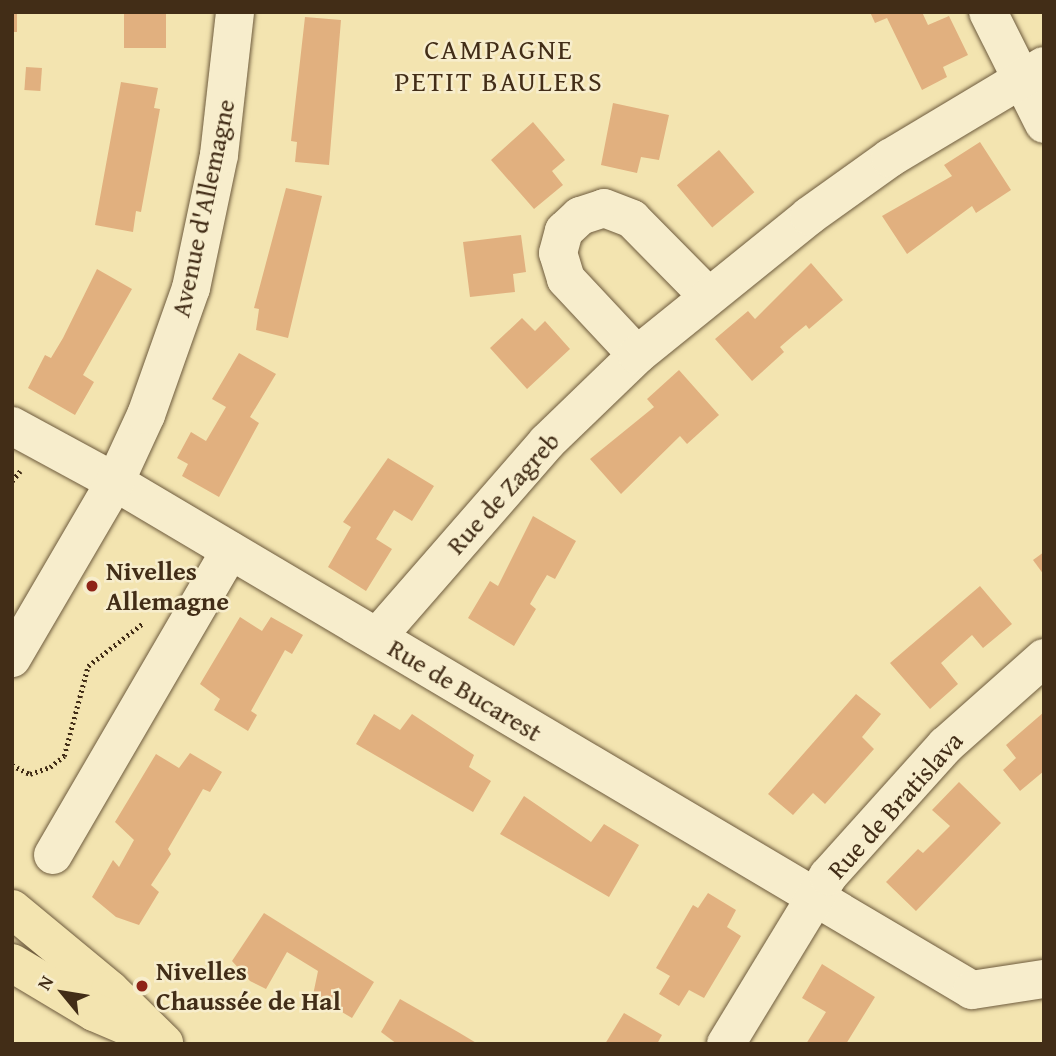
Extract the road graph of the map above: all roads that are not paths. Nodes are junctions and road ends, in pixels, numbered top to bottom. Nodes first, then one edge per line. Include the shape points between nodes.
1 (235, 12) edge
2 (988, 12) edge
3 (1032, 71) edge
4 (1044, 124) edge
5 (707, 295) junction
6 (637, 355) junction
7 (12, 426) edge
8 (115, 482) junction
9 (230, 551) junction
10 (377, 637) junction
11 (12, 658) edge
12 (1044, 658) edge
13 (54, 855) dead end
14 (815, 899) junction
15 (12, 909) edge
16 (12, 963) edge
17 (1044, 979) edge
18 (165, 1043) edge
19 (726, 1044) edge

1 - 8 street, Avenue d'Allemagne via 219,155 191,288 146,415
2 - 3 street
3 - 4 street
3 - 5 street, Rue de Zagreb via 890,158
5 - 6 street, Rue de Zagreb
5 - 6 street via 632,219 604,208 580,216 564,231 558,253 566,279
6 - 10 street, Rue de Zagreb via 547,442
7 - 8 street, Rue de Bucarest
8 - 9 street, Rue de Bucarest
8 - 11 street, Avenue d'Allemagne
9 - 10 street, Rue de Bucarest
9 - 13 street
10 - 14 street, Rue de Bucarest
12 - 14 street, Rue de Bratislava via 946,745 880,814 828,876
14 - 17 street, Rue de Bucarest via 972,990
14 - 19 street, Rue de Bratislava
15 - 18 main road via 110,990
16 - 18 main road via 94,1012

